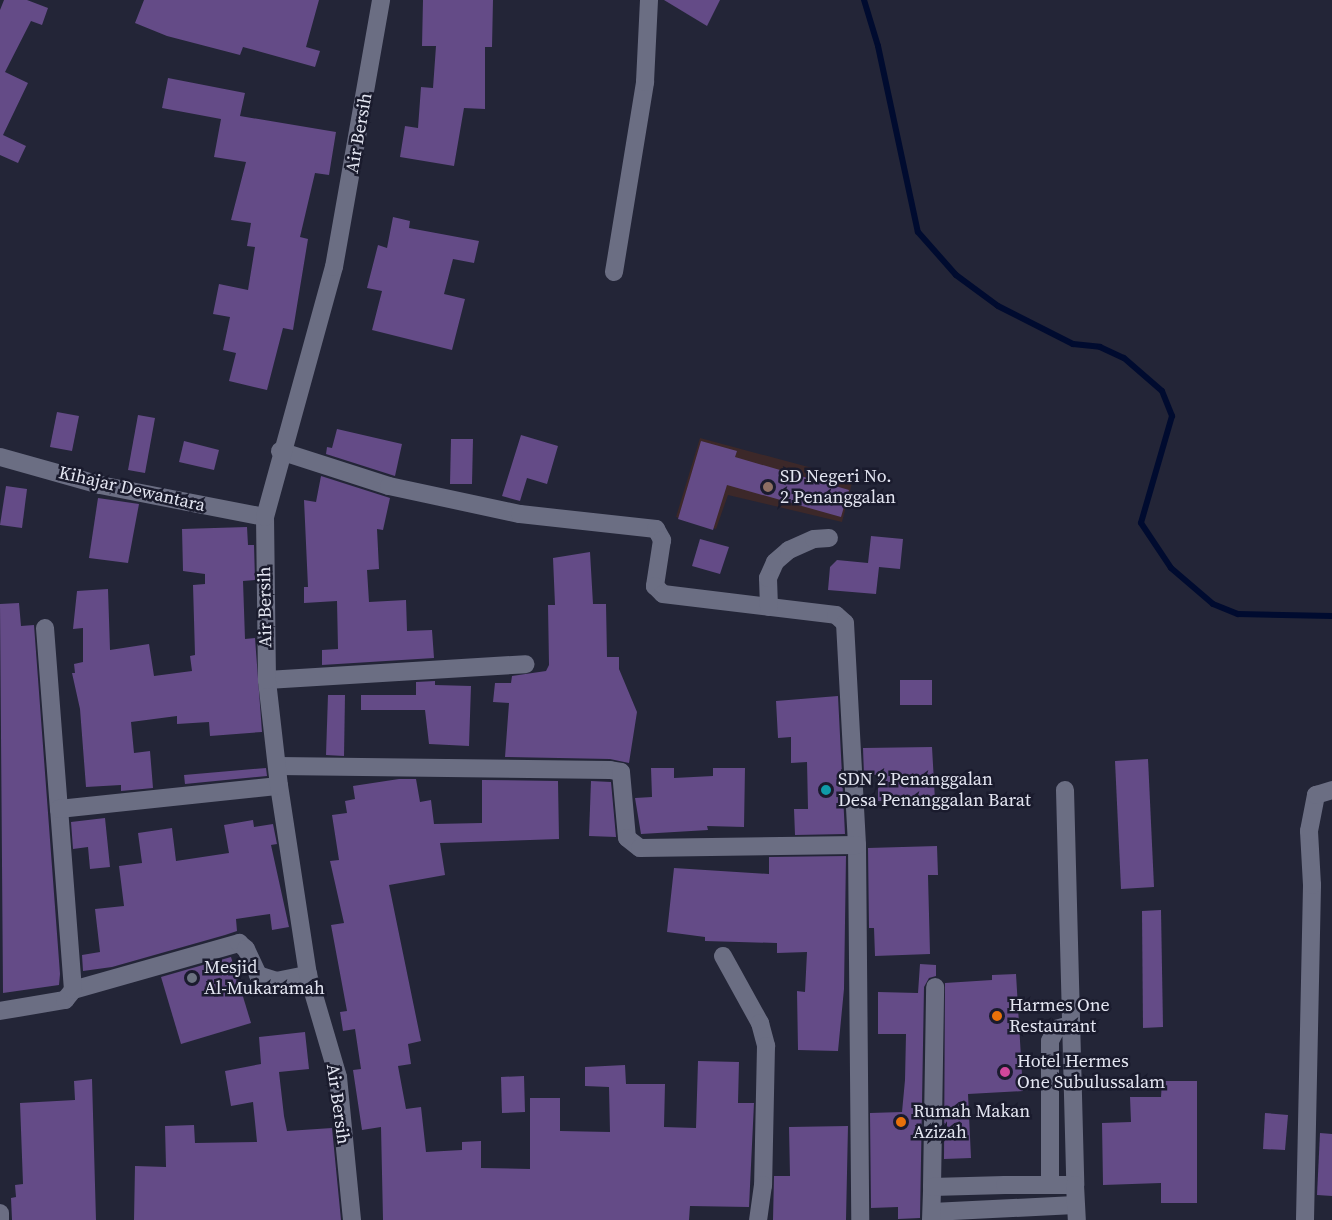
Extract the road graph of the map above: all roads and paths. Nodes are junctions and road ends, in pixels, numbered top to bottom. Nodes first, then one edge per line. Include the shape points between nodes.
1 (381, 0) edge
2 (649, 0) edge
3 (614, 272) dead end
4 (280, 451) junction
5 (0, 457) edge
6 (265, 518) junction
7 (829, 538) dead end
8 (769, 607) junction
9 (45, 628) dead end
10 (526, 664) dead end
11 (267, 680) junction
12 (278, 766) junction
13 (279, 786) junction
14 (1065, 790) dead end
15 (1332, 790) edge
16 (59, 809) junction
17 (857, 845) junction
18 (723, 956) dead end
19 (308, 975) junction
20 (935, 987) dead end
21 (73, 990) junction
22 (0, 1011) edge
23 (1070, 1025) junction
24 (1050, 1185) junction
25 (1076, 1185) junction
26 (932, 1187) junction
27 (1076, 1212) edge
28 (0, 1213) edge
29 (931, 1216) edge
30 (0, 1220) edge
31 (352, 1220) edge
32 (758, 1220) edge
33 (860, 1220) edge
34 (1305, 1220) edge

1 - 4 street, Air Bersih via 334,267
2 - 3 street via 645,82
4 - 6 street, Air Bersih
4 - 8 street via 388,486 520,514 656,529 662,540 657,591
5 - 6 street, Kihajar Dewantara via 100,485
6 - 11 street, Air Bersih
7 - 8 street via 814,539 789,550 775,562 768,578
8 - 17 street via 836,615 844,622
9 - 16 street
10 - 11 street
11 - 12 street, Air Bersih
12 - 13 street, Air Bersih
12 - 17 street via 610,770 621,772 627,838 640,848
13 - 16 street
13 - 19 street, Air Bersih
14 - 23 street
15 - 34 street via 1316,795 1309,831 1312,885
16 - 21 street
17 - 33 street
18 - 32 street via 760,1023 766,1046 763,1185
19 - 21 street via 276,981 258,975 239,943
19 - 31 street, Air Bersih via 338,1077
20 - 26 street
21 - 22 street via 65,1000
23 - 24 street via 1056,1029 1050,1041
23 - 25 street
24 - 25 street
24 - 26 street
25 - 27 street
26 - 29 street
27 - 29 street
28 - 30 street

